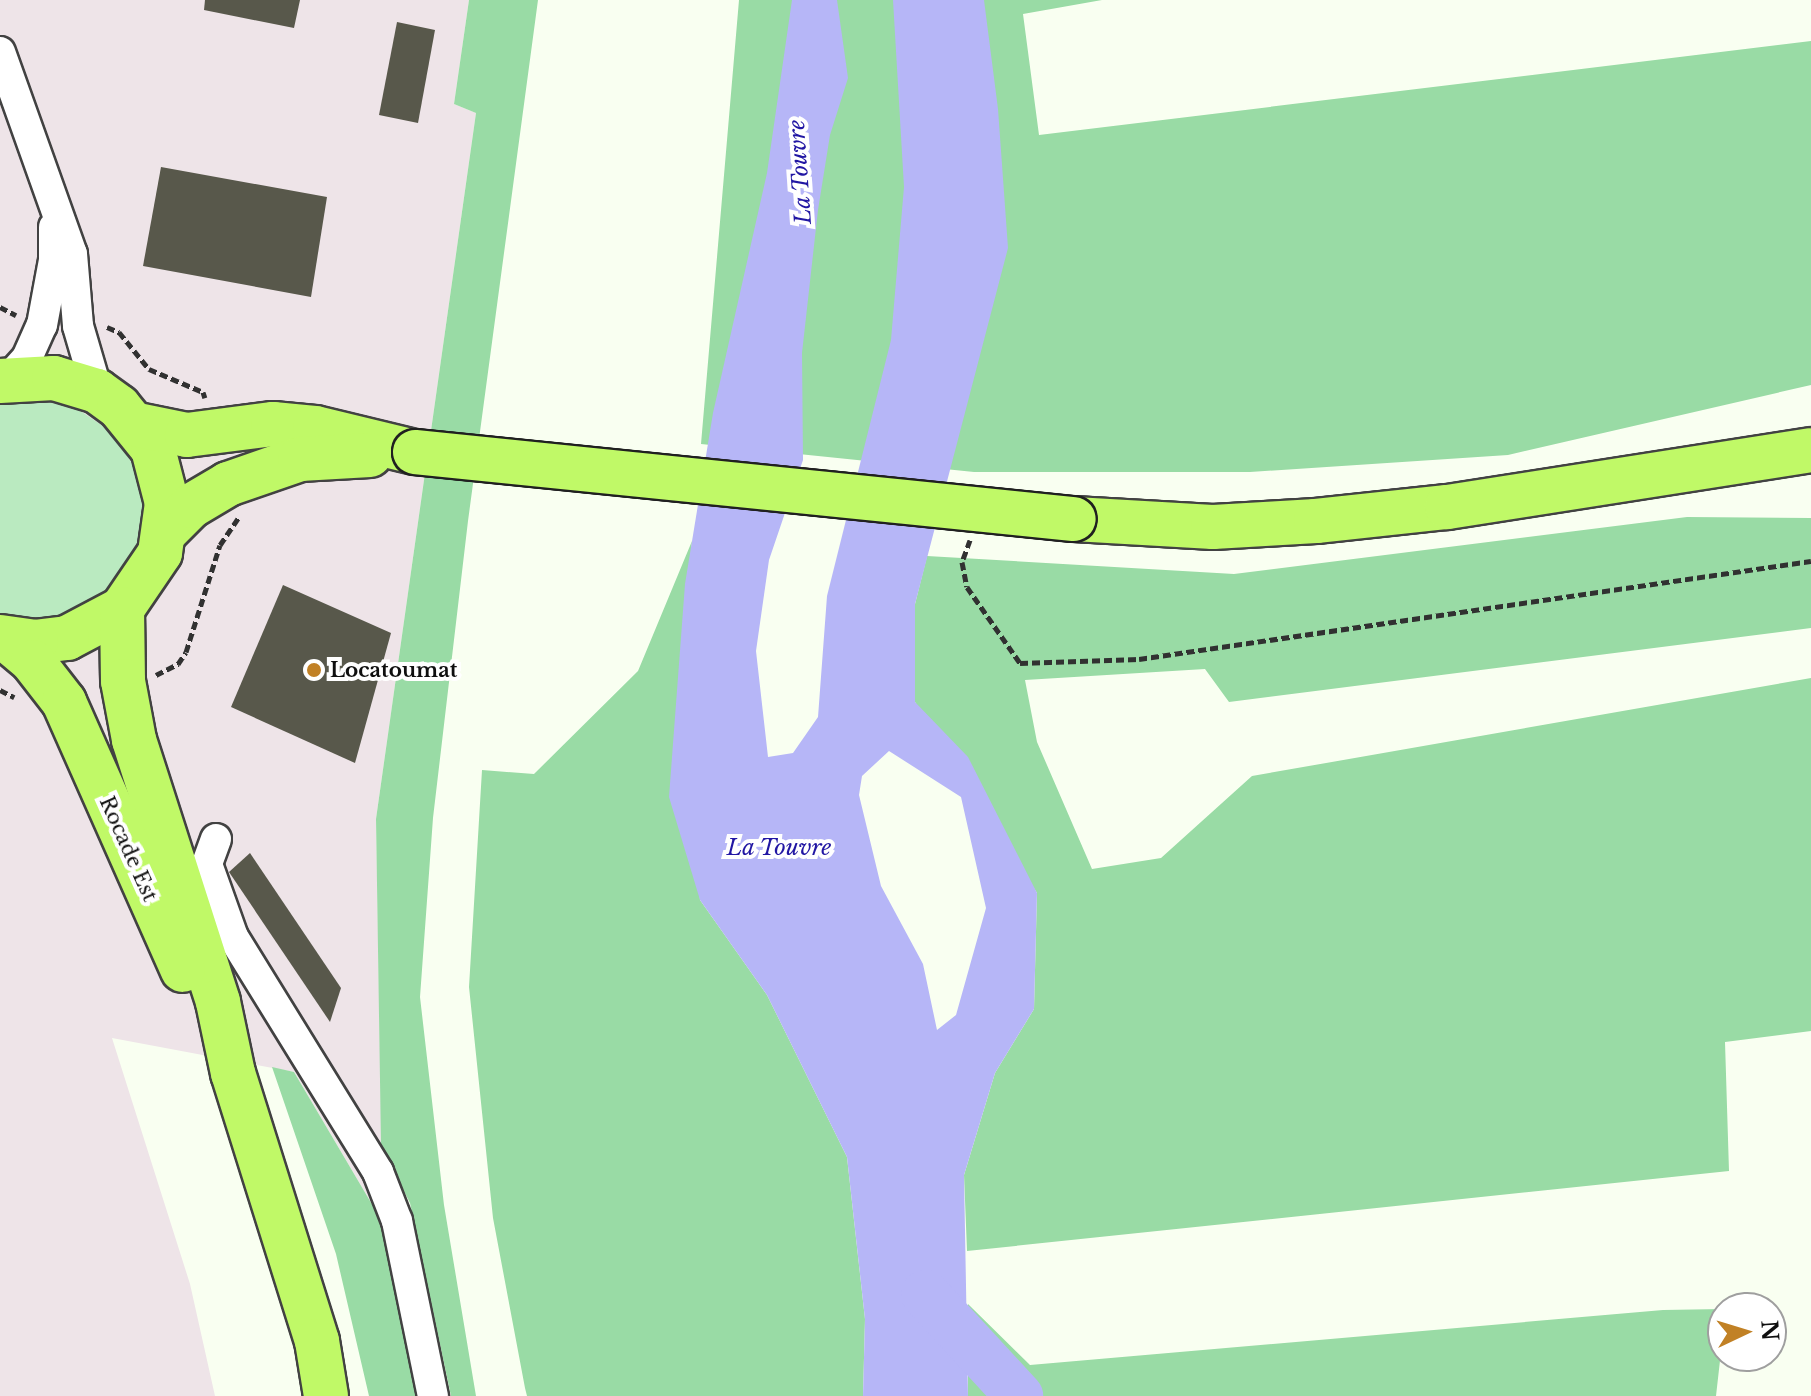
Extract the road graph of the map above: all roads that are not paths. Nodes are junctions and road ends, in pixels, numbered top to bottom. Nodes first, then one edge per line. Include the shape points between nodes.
1 (0, 52) edge
2 (53, 209) junction
3 (5, 380) edge
4 (97, 391) junction
5 (138, 425) junction
6 (1811, 431) edge
7 (1811, 450) edge
8 (415, 452) junction
9 (1603, 480) junction
10 (166, 531) junction
11 (122, 609) junction
12 (3, 638) edge
13 (216, 839) dead end
14 (233, 1073) junction
15 (326, 1396) edge
16 (433, 1396) edge

1 - 2 street
2 - 3 street via 54,260 42,325 27,358
2 - 4 street via 72,254 78,326
3 - 4 main road via 54,378
4 - 5 main road
5 - 8 main road via 187,435 273,424 301,426
5 - 10 main road via 163,475
6 - 9 main road
7 - 9 main road
8 - 9 main road, bridge via 1074,519 1213,527 1447,507
8 - 10 main road via 300,459 228,484 191,506
10 - 11 main road via 150,574
11 - 12 main road via 67,638
11 - 14 main road, Rocade Est via 123,681 134,740 218,1002
12 - 14 main road, Rocade Est via 33,662 64,702
13 - 16 street via 207,864 233,937 378,1172 397,1221
14 - 15 main road, Rocade Est via 317,1341

